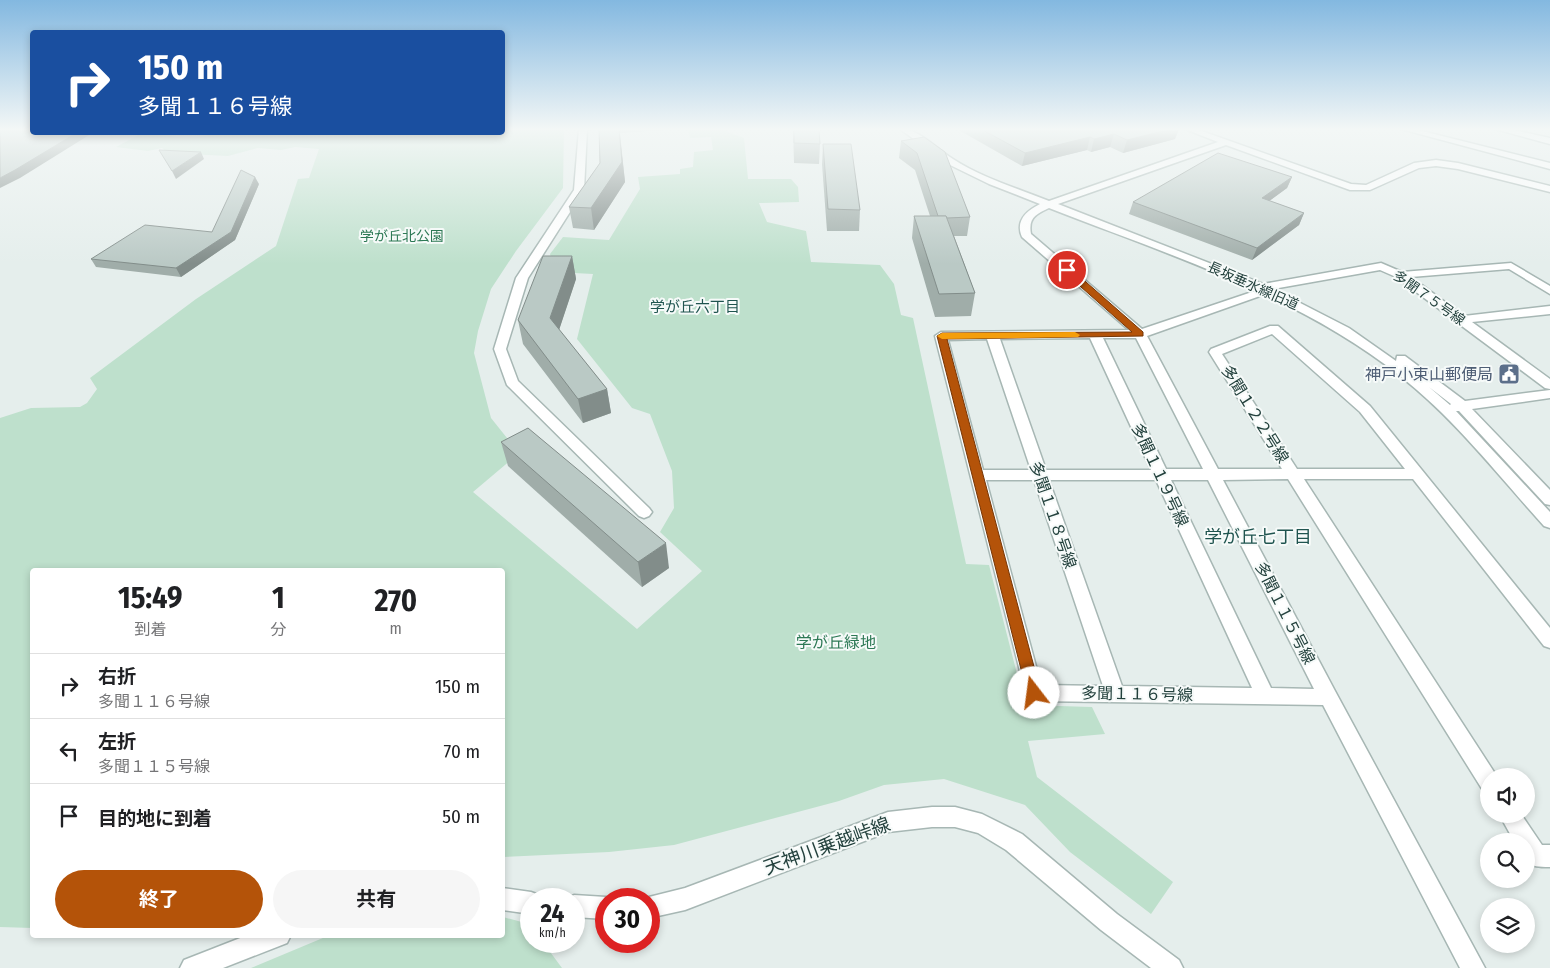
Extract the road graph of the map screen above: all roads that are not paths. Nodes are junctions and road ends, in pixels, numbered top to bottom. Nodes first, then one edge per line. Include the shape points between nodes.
1 (580, 174) edge
2 (976, 174) edge
3 (992, 174) edge
4 (1137, 174) edge
5 (1314, 174) edge
6 (1397, 174) edge
7 (1491, 174) edge
8 (1550, 189) edge
9 (1055, 203) junction
10 (1400, 275) junction
11 (1264, 289) junction
12 (1550, 291) edge
13 (1550, 310) edge
14 (1460, 320) junction
15 (1140, 334) junction
16 (1095, 335) junction
17 (992, 336) junction
18 (1550, 385) edge
19 (1550, 394) edge
20 (1462, 406) junction
21 (1445, 408) junction
22 (1212, 473) junction
23 (1040, 474) junction
24 (1160, 474) junction
25 (1292, 474) junction
26 (1416, 474) junction
27 (978, 475) junction
28 (1550, 500) edge
29 (644, 512) dead end
30 (1550, 522) edge
31 (1550, 641) edge
32 (1115, 694) junction
33 (1264, 696) junction
34 (1328, 697) junction
35 (1480, 768) edge
36 (1515, 823) edge
37 (1550, 856) edge
38 (505, 900) edge
39 (520, 902) edge
40 (660, 905) edge
41 (271, 938) edge
42 (192, 968) edge
43 (1171, 968) edge
44 (1473, 968) edge

1 - 29 street via 579,190 522,278 500,349 512,382
2 - 9 street, 長坂垂水線旧道
3 - 9 street, 長坂垂水線旧道
4 - 9 street
5 - 6 street via 1350,187 1368,188
7 - 8 street
9 - 11 street, 長坂垂水線旧道
9 - 15 street, 多聞１１５号線 via 1032,212 1025,220 1026,235
10 - 11 street, 多聞７５号線 via 1381,266
10 - 12 street via 1511,266
10 - 14 street, 多聞７５号線
11 - 15 street, 多聞７５号線
11 - 20 street, 長坂垂水線旧道 via 1327,312 1386,347
11 - 21 street, 長坂垂水線旧道 via 1345,331 1405,373
13 - 14 street
14 - 18 street, 多聞７５号線
15 - 16 street, 多聞１１６号線
15 - 22 street, 多聞１１５号線
16 - 17 street, 多聞１１６号線
16 - 24 street, 多聞１１９号線
17 - 23 street, 多聞１１８号線
17 - 27 street, 多聞１１６号線 via 942,336
19 - 20 street
20 - 21 street
20 - 28 street, 長坂垂水線旧道
21 - 30 street, 長坂垂水線旧道
22 - 24 street
22 - 25 street
22 - 34 street, 多聞１１５号線
23 - 24 street
23 - 27 street
23 - 32 street, 多聞１１８号線
24 - 33 street, 多聞１１９号線
25 - 26 street
25 - 26 street, 多聞１２２号線 via 1215,352 1274,329 1365,409
25 - 35 street, 多聞１２２号線
26 - 31 street, 多聞１２２号線
27 - 32 street, 多聞１１６号線 via 1034,693
32 - 33 street, 多聞１１６号線
33 - 34 street, 多聞１１６号線
34 - 44 street, 多聞１１５号線
36 - 37 street via 1536,856
38 - 39 street
40 - 43 street, 天神川乗越峠線 via 686,899 888,822 955,817 982,824 1014,842
41 - 42 street

